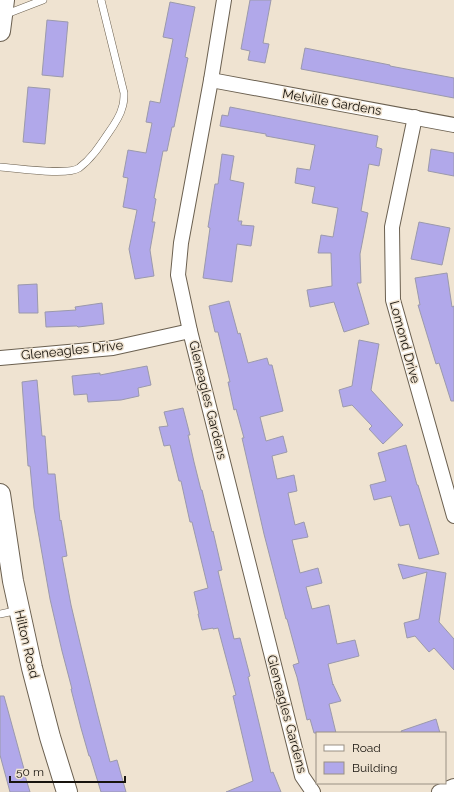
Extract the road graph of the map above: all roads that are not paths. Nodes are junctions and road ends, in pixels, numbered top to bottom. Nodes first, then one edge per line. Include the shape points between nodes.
1 (43, 0) edge
2 (101, 0) edge
3 (224, 0) edge
4 (2, 15) edge
5 (211, 80) junction
6 (415, 117) junction
7 (454, 125) edge
8 (0, 167) edge
9 (190, 331) junction
10 (0, 358) edge
11 (0, 494) edge
12 (454, 516) edge
13 (19, 610) junction
14 (0, 614) edge
15 (454, 786) edge
16 (67, 792) edge
17 (313, 792) edge
18 (439, 792) edge

1 - 4 lane
2 - 8 lane via 124,93 122,110 94,154 78,168 52,171
3 - 5 street, Gleneagles Gardens
5 - 6 street, Melville Gardens
5 - 9 street, Gleneagles Gardens via 181,243 178,275
6 - 7 street, Melville Gardens
6 - 12 street, Lomond Drive via 392,227 393,300
9 - 10 street, Gleneagles Drive via 113,348
9 - 17 street, Gleneagles Gardens via 302,776
11 - 13 street, Hilton Road via 10,582
13 - 14 lane
13 - 16 street, Hilton Road via 50,737
15 - 18 street

